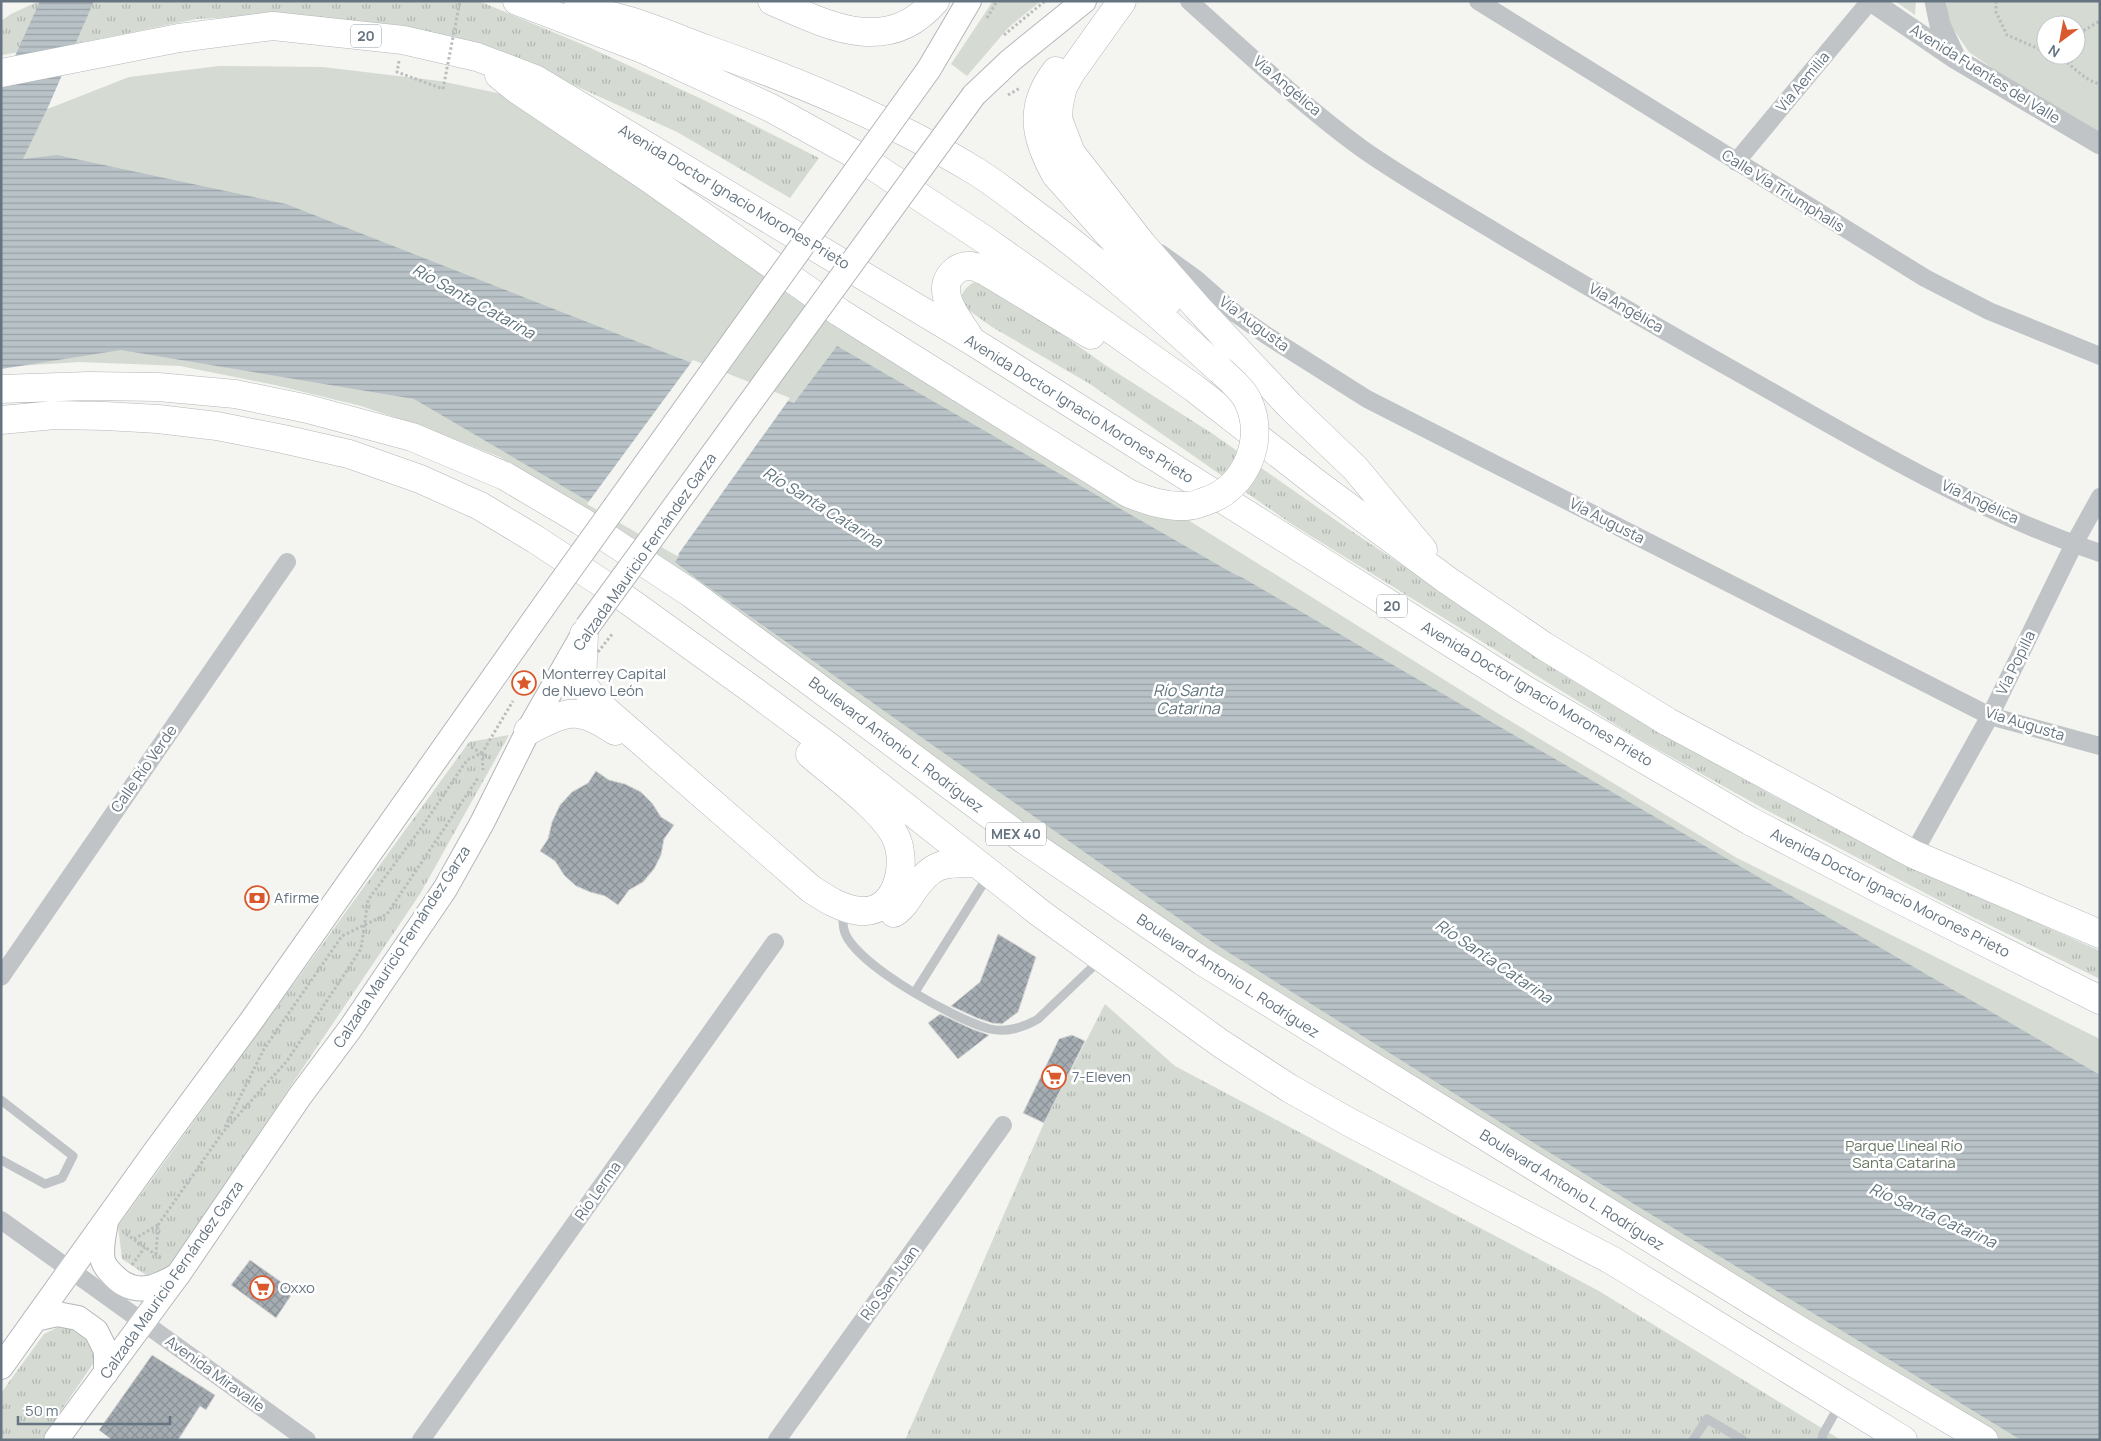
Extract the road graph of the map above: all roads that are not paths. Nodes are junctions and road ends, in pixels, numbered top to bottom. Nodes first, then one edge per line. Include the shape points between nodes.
1 (772, 1) edge
2 (935, 1) edge
3 (970, 1) edge
4 (1084, 1) edge
5 (1122, 1) edge
6 (1190, 1) edge
7 (1478, 1) edge
8 (1870, 1) edge
9 (1935, 1) edge
10 (529, 6) edge
11 (1104, 25) junction
12 (477, 57) junction
13 (1956, 59) junction
14 (1, 73) edge
15 (2100, 144) edge
16 (1736, 162) junction
17 (1142, 244) junction
18 (972, 341) junction
19 (2100, 356) edge
20 (1220, 370) junction
21 (1194, 388) junction
22 (1, 389) edge
23 (1, 420) edge
24 (2100, 497) edge
25 (2074, 544) junction
26 (2100, 553) edge
27 (287, 562) dead end
28 (1447, 580) junction
29 (586, 631) junction
30 (754, 691) junction
31 (1990, 716) junction
32 (528, 732) junction
33 (2100, 746) edge
34 (1913, 854) junction
35 (983, 869) junction
36 (844, 916) junction
37 (2100, 934) edge
38 (775, 942) dead end
39 (1102, 958) junction
40 (1, 977) edge
41 (915, 992) junction
42 (2100, 1000) edge
43 (1, 1100) edge
44 (1003, 1125) dead end
45 (1, 1160) edge
46 (1, 1220) edge
47 (115, 1226) junction
48 (173, 1269) junction
49 (71, 1270) junction
50 (36, 1318) junction
51 (143, 1322) junction
52 (1, 1367) edge
53 (106, 1373) junction
54 (1842, 1402) junction
55 (56, 1440) edge
56 (307, 1440) edge
57 (421, 1440) edge
58 (777, 1440) edge
59 (1693, 1440) edge
60 (1743, 1440) edge
61 (1822, 1440) edge
62 (1903, 1440) edge
63 (1984, 1440) edge

1 - 2 main road via 852,32 887,32 910,22
3 - 47 main road, bridge via 929,69 546,603 258,1013
4 - 29 main road, Calzada Mauricio Fernández Garza, bridge via 1011,60 974,95
5 - 11 main road
6 - 25 street, Vía Angélica via 1361,147 1423,188 1861,442 1973,501
7 - 16 street, Calle Vía Triumphalis
8 - 13 street, Avenida Fuentes del Valle
8 - 16 street, Vía Aemilia
9 - 13 street via 1940,25
10 - 20 main road via 606,15 818,91 906,133 962,163 1068,238 1126,285
10 - 21 main road via 645,50 771,108 858,156 985,240
11 - 17 main road via 1063,87 1058,119 1071,153
11 - 20 main road via 1074,49 1040,97 1038,135 1044,155 1056,176 1201,336 1214,354
12 - 14 main road, Avenida Doctor Ignacio Morones Prieto / 20 via 403,40 273,26 179,38
12 - 18 main road, Avenida Doctor Ignacio Morones Prieto / 20 via 535,79
12 - 20 main road, bridge via 515,88 839,312 1128,493 1149,502 1190,506 1217,497 1235,484 1247,464 1254,447 1254,427 1248,401
13 - 15 street, Avenida Fuentes del Valle
16 - 19 street, Calle Vía Triumphalis via 1925,278 1989,311
17 - 28 main road via 1290,406 1355,468
17 - 31 street, Vía Augusta via 1174,262 1236,314 1367,399
18 - 21 main road via 946,295 949,278 966,265 985,271 1120,353
18 - 42 main road, Avenida Doctor Ignacio Morones Prieto / 20 via 1524,689 1733,811
21 - 28 main road
22 - 63 main road, Boulevard Antonio L. Rodríguez / MEX 40 via 158,387 235,394 308,409 412,437 505,476 692,594 1013,832 1202,961 1802,1332
23 - 30 main road, MEX 40 via 55,415 105,416 217,426 349,454 420,479 480,506 536,538
24 - 25 street, Vía Popilla
25 - 26 street, Vía Angélica
25 - 31 street, Vía Popilla
27 - 40 street, Calle Río Verde
28 - 34 main road via 1544,646 1668,722
29 - 32 main road, Calzada Mauricio Fernández Garza
29 - 36 main road via 582,682 596,702
30 - 35 main road, MEX 40
30 - 36 main road via 806,750 880,815 894,834 901,857 894,892 883,905
31 - 33 street, Vía Augusta
31 - 34 street, Vía Popilla
32 - 36 main road via 562,715 573,713 594,717 638,750 806,903 831,919
32 - 48 main road, Calzada Mauricio Fernández Garza via 445,889 350,1030
34 - 37 main road
35 - 36 main road via 941,864 926,874 906,902 888,916 867,925
35 - 39 main road, MEX 40
35 - 41 lane
36 - 41 lane via 845,933 865,959 892,980
38 - 57 street, Río Lerma
39 - 41 lane via 1038,1019 1019,1028 992,1030 964,1019
39 - 54 main road, MEX 40 via 1289,1088 1613,1261
43 - 45 lane via 73,1156 62,1178 45,1184
44 - 58 street, Río San Juan
46 - 49 street, Avenida Miravalle
47 - 48 main road via 102,1249 103,1260 122,1284 145,1289 156,1286
47 - 49 main road
48 - 51 main road, Calzada Mauricio Fernández Garza
49 - 50 main road
49 - 51 street, Avenida Miravalle
50 - 52 main road
50 - 53 main road via 57,1314 78,1318 96,1331 106,1351
51 - 53 main road, Calzada Mauricio Fernández Garza
51 - 56 street, Avenida Miravalle
53 - 55 main road, Calzada Mauricio Fernández Garza
54 - 61 lane
54 - 62 main road, MEX 40
59 - 60 lane via 1707,1419

